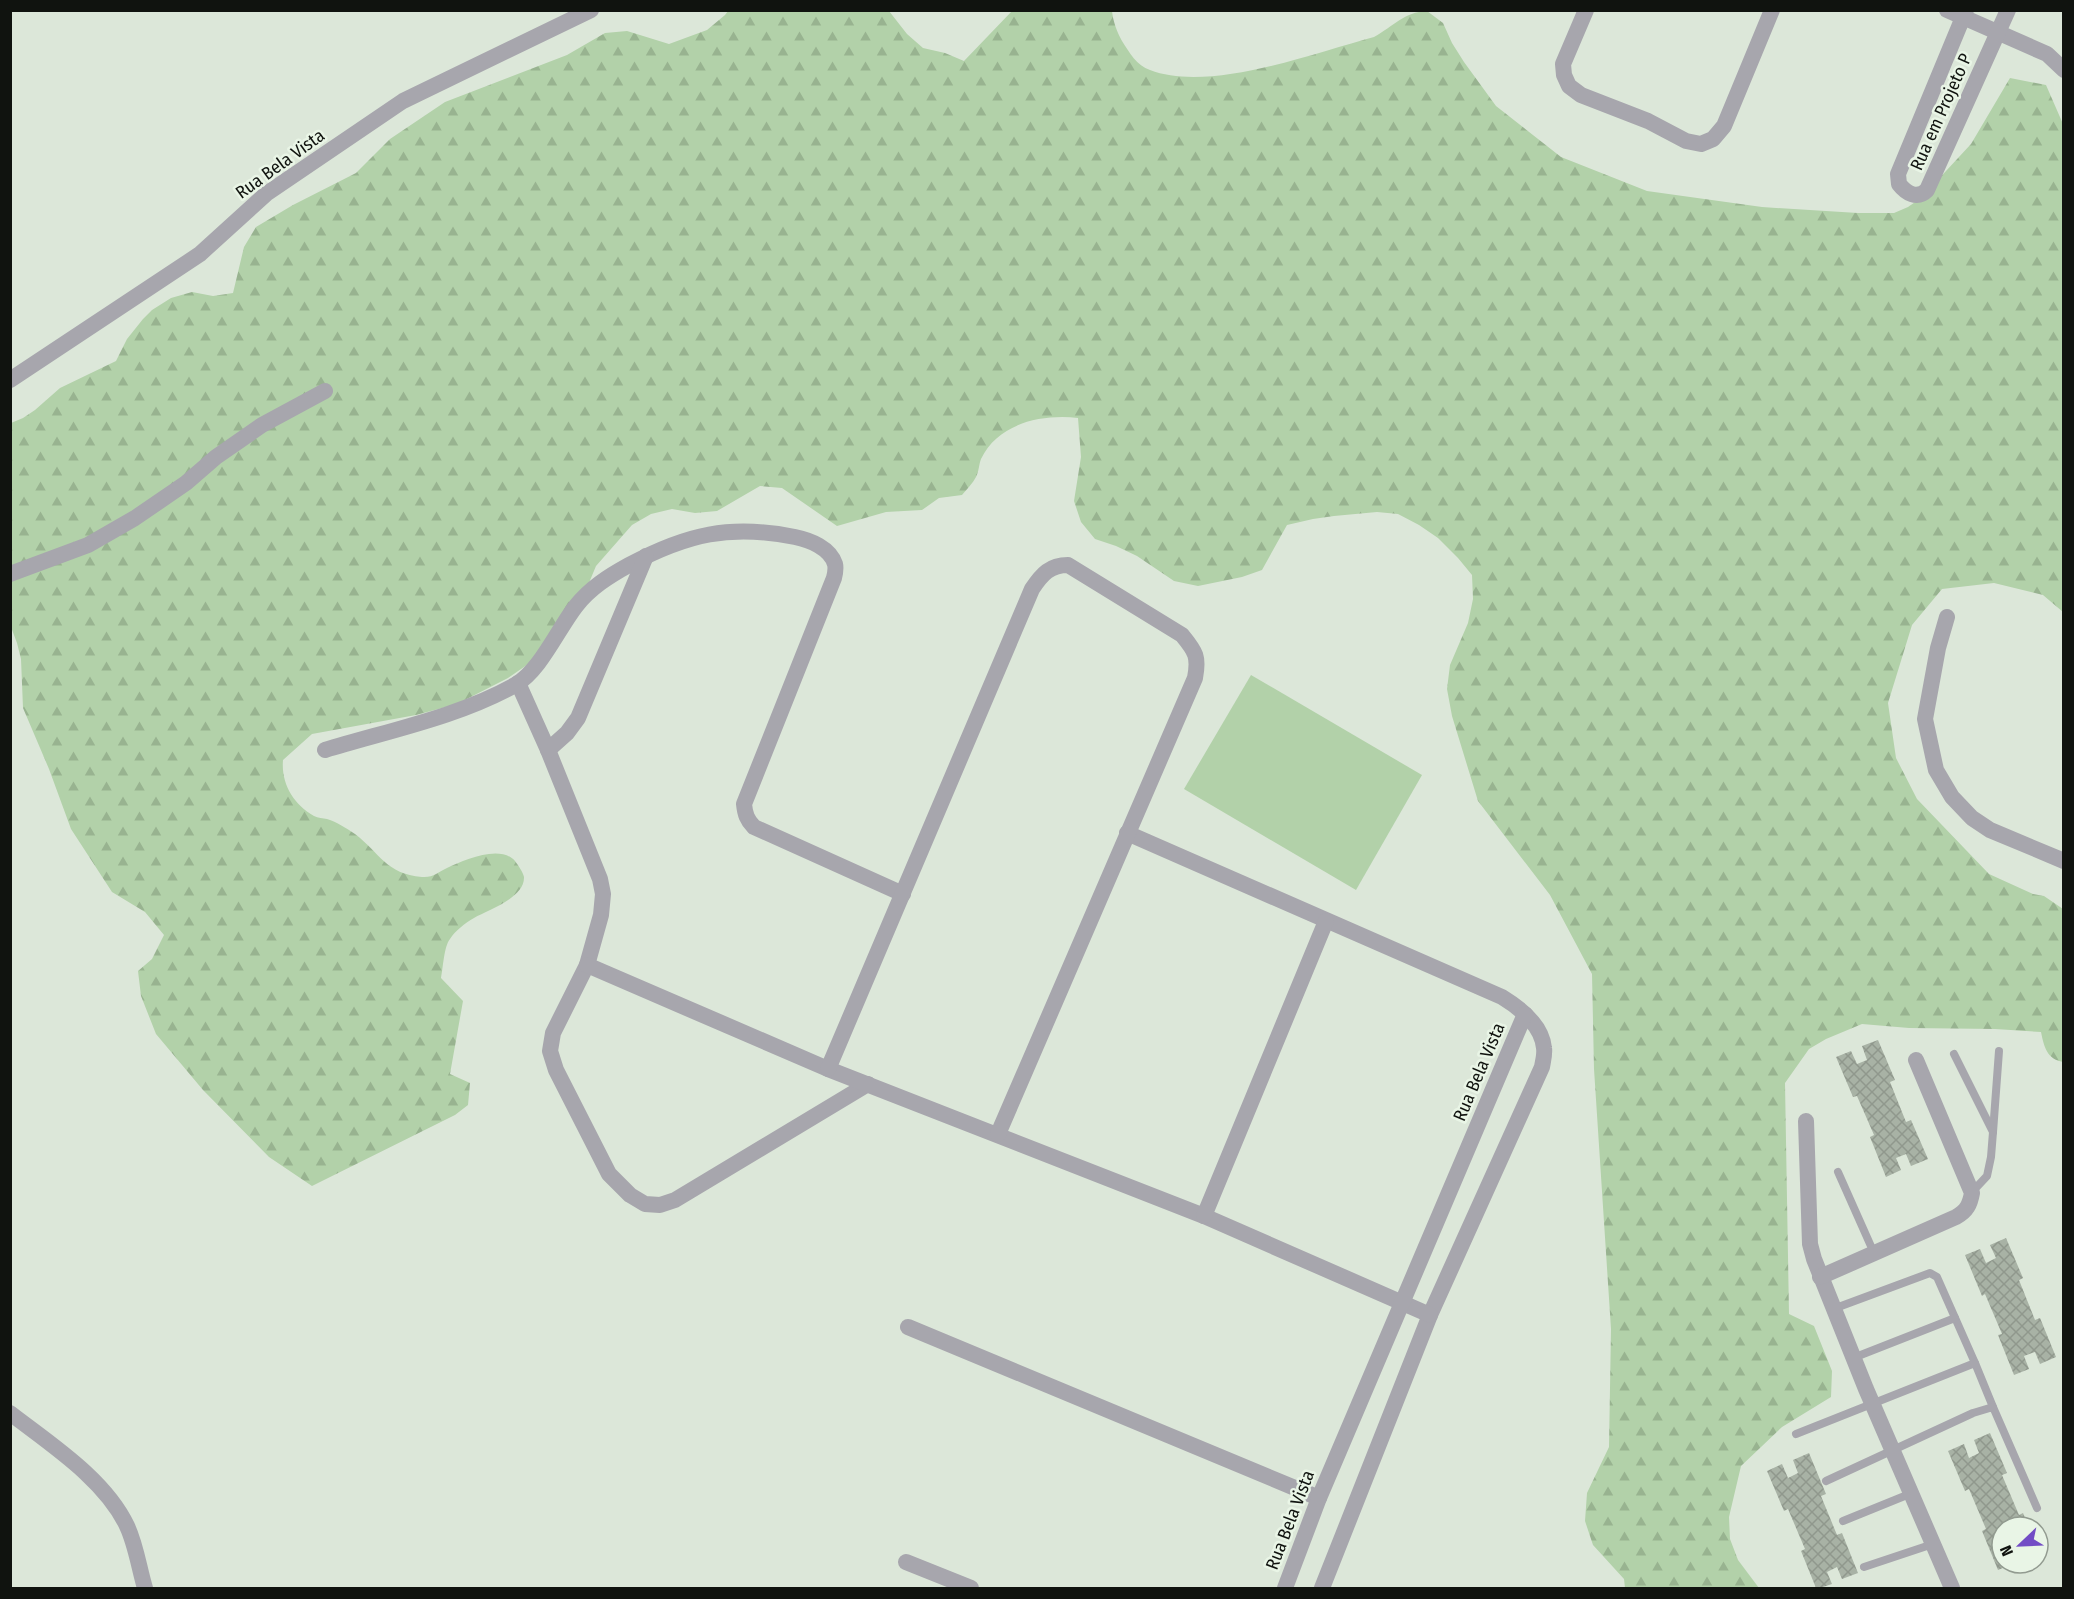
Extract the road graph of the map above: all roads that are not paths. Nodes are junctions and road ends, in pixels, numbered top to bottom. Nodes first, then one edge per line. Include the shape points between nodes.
1 (591, 10) edge
2 (1586, 10) edge
3 (1772, 10) edge
4 (2008, 10) edge
5 (1958, 13) edge
6 (1999, 32) junction
7 (2055, 53) edge
8 (2064, 70) edge
9 (10, 380) edge
10 (325, 391) dead end
11 (646, 556) junction
12 (10, 574) edge
13 (1947, 617) dead end
14 (518, 683) junction
15 (325, 750) dead end
16 (548, 750) junction
17 (1127, 833) junction
18 (2064, 861) edge
19 (903, 894) junction
20 (1326, 921) junction
21 (587, 965) junction
22 (1525, 1014) junction
23 (1999, 1052) dead end
24 (1954, 1054) dead end
25 (1916, 1060) dead end
26 (828, 1069) junction
27 (868, 1084) junction
28 (1806, 1121) dead end
29 (1993, 1132) junction
30 (998, 1134) junction
31 (1838, 1172) dead end
32 (1972, 1192) junction
33 (1204, 1216) junction
34 (1874, 1253) junction
35 (1820, 1277) junction
36 (1401, 1302) junction
37 (1833, 1309) junction
38 (1430, 1315) junction
39 (1955, 1318) junction
40 (908, 1327) dead end
41 (1853, 1358) junction
42 (1975, 1363) junction
43 (1872, 1403) junction
44 (1993, 1407) junction
45 (10, 1413) edge
46 (1796, 1434) dead end
47 (1894, 1450) junction
48 (1826, 1480) dead end
49 (1912, 1493) junction
50 (1319, 1497) junction
51 (2037, 1508) dead end
52 (1843, 1521) dead end
53 (1933, 1544) junction
54 (906, 1563) dead end
55 (1864, 1567) dead end
56 (145, 1588) edge
57 (972, 1588) edge
58 (1285, 1588) edge
59 (1322, 1588) edge
60 (1952, 1588) edge

1 - 9 street, Rua Bela Vista via 403,102 266,194 200,254
2 - 3 street via 1563,64 1569,86 1581,95 1701,144 1713,139 1724,126
4 - 6 street, Rua em Projeto P
5 - 6 street
5 - 6 street, Rua em Projeto P via 1898,174 1899,184 1908,193 1920,195 1927,190
6 - 7 street
7 - 8 street
10 - 12 street via 261,425 135,518 88,545
11 - 14 street via 589,590 536,665
11 - 16 street via 578,718
11 - 19 street via 682,540 740,530 796,537 819,545 830,554 835,565 834,578 744,812 754,827
13 - 18 street via 1924,719 1936,770 1952,797 1990,831
14 - 15 street via 436,717
14 - 16 street
16 - 21 street via 603,894
17 - 19 street via 1195,678 1198,660 1182,635 1068,566 1059,565 1041,575 1032,589
17 - 20 street
17 - 30 street
19 - 26 street
20 - 22 street via 1502,997
20 - 33 street
21 - 26 street
21 - 27 street via 553,1033 550,1051 609,1174 645,1204 675,1200
22 - 36 street, Rua Bela Vista
22 - 38 street, Rua Bela Vista via 1541,1036 1542,1067
23 - 29 lane
24 - 29 lane
25 - 32 street
26 - 27 street
27 - 30 street
28 - 35 street via 1810,1244
29 - 32 lane via 1986,1176
30 - 33 street
31 - 34 lane
32 - 34 street via 1963,1213
33 - 36 street
34 - 35 street
35 - 37 street
36 - 38 street
36 - 50 street, Rua Bela Vista
37 - 39 lane via 1930,1273 1937,1277
37 - 41 street
38 - 59 street, Rua Bela Vista
39 - 41 lane
39 - 42 lane
40 - 50 street
41 - 43 street
42 - 43 lane
42 - 44 lane
43 - 46 lane
43 - 47 street
44 - 47 lane
44 - 51 lane
45 - 56 street via 107,1494 127,1526
47 - 48 lane
47 - 49 street
49 - 52 lane
49 - 53 street
50 - 58 street, Rua Bela Vista
53 - 55 lane
53 - 60 street
54 - 57 street

